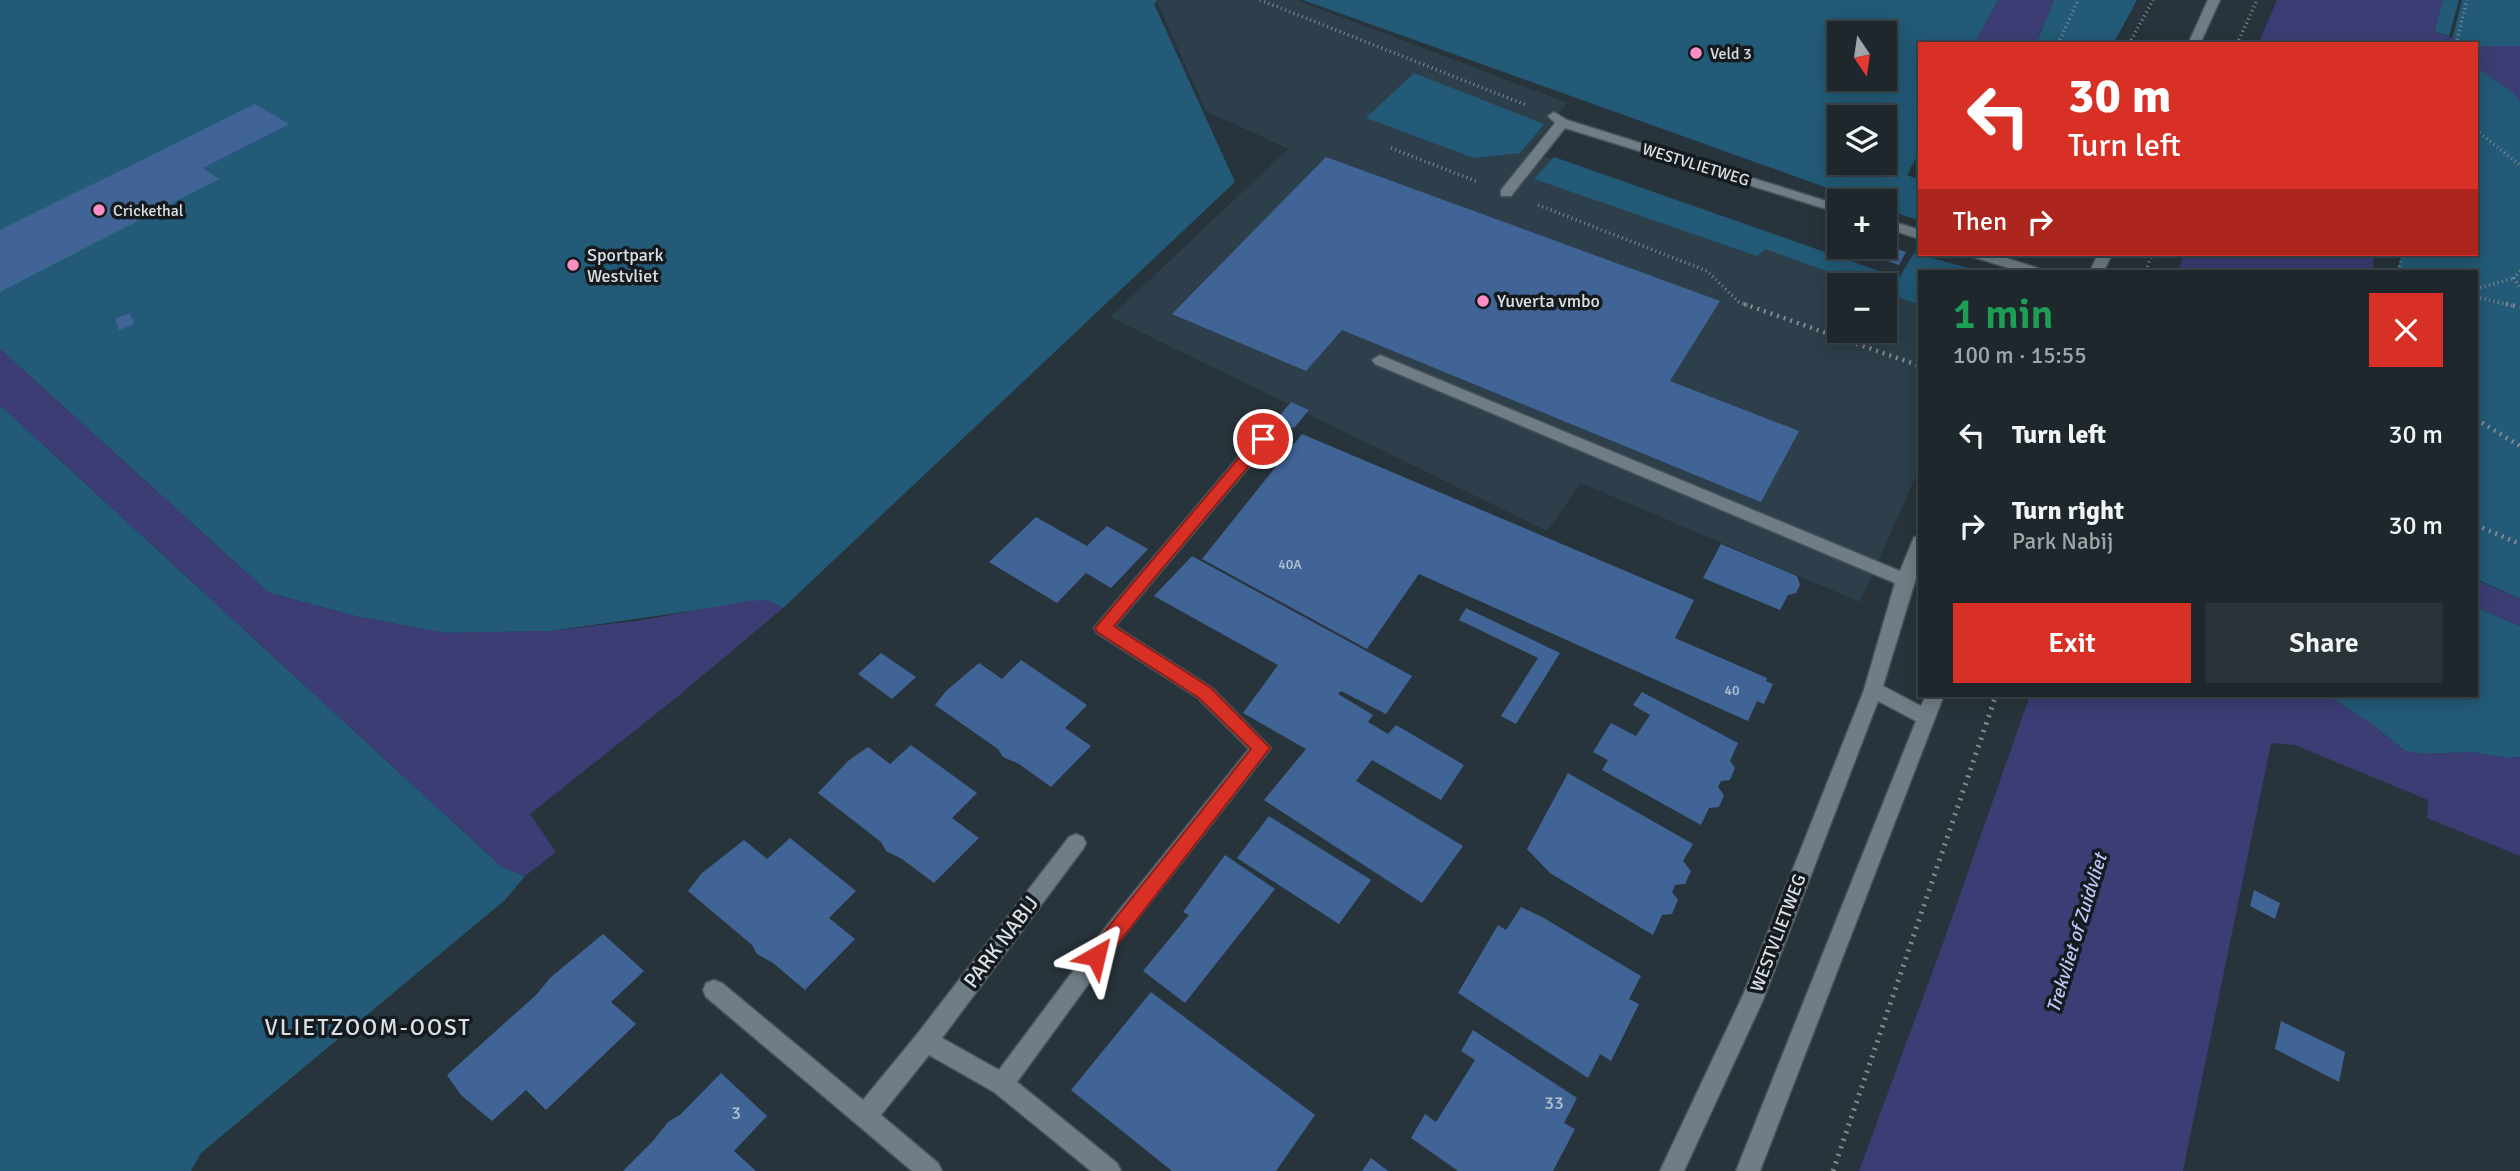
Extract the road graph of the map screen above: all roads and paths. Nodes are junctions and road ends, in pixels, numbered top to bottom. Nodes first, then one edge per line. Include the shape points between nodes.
1 (1260, 0) edge
2 (2078, 0) edge
3 (2153, 0) edge
4 (2214, 0) edge
5 (2256, 0) edge
6 (2467, 0) edge
7 (2059, 42) edge
8 (2130, 42) edge
9 (2195, 42) edge
10 (2238, 42) edge
11 (2456, 42) edge
12 (1558, 120) junction
13 (2478, 132) edge
14 (1391, 148) dead end
15 (2520, 165) edge
16 (1506, 193) junction
17 (1827, 205) edge
18 (1897, 227) edge
19 (1918, 234) edge
20 (1984, 256) edge
21 (2027, 270) edge
22 (2520, 271) edge
23 (2514, 278) junction
24 (2478, 288) edge
25 (2520, 288) edge
26 (2478, 298) edge
27 (2520, 307) edge
28 (1380, 360) dead end
29 (1918, 365) edge
30 (2478, 420) edge
31 (1263, 439) dead end
32 (2520, 446) edge
33 (2478, 526) edge
34 (2520, 544) edge
35 (1918, 547) edge
36 (1905, 580) junction
37 (1873, 690) junction
38 (1934, 697) edge
39 (1995, 697) edge
40 (1926, 717) junction
41 (1076, 843) dead end
42 (714, 990) dead end
43 (926, 1041) junction
44 (1002, 1084) junction
45 (865, 1116) junction
46 (930, 1171) edge
47 (1109, 1171) edge
48 (1672, 1171) edge
49 (1748, 1171) edge
50 (1833, 1171) edge

1 - 12 path
2 - 7 path
3 - 8 path
4 - 9 street
5 - 10 path
6 - 11 path
12 - 16 street
12 - 17 street, WESTVLIETWEG
13 - 15 path
14 - 16 path
16 - 29 path via 1707,271 1739,302
18 - 19 street
20 - 21 street
22 - 23 path
23 - 24 path
23 - 25 path
26 - 27 path
28 - 36 street
30 - 32 path
31 - 44 street via 1103,628 1205,693 1261,748 1112,935
33 - 34 path
35 - 36 street, WESTVLIETWEG
36 - 37 street, WESTVLIETWEG
37 - 40 street
37 - 48 street, WESTVLIETWEG via 1752,1000
38 - 40 street
39 - 50 path
40 - 49 street
41 - 43 street, PARK NABIJ
42 - 45 street
43 - 44 street
43 - 45 street, PARK NABIJ
44 - 47 street
45 - 46 street

